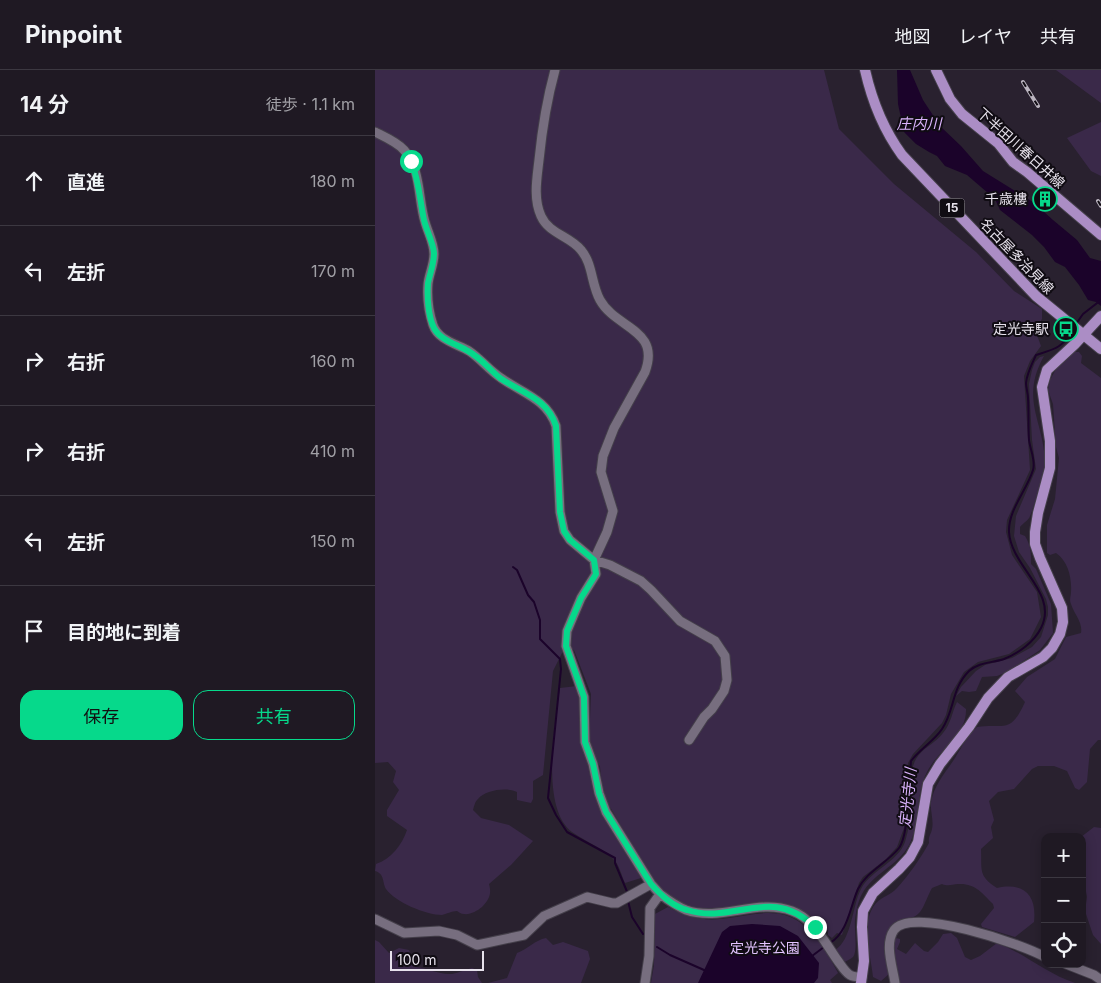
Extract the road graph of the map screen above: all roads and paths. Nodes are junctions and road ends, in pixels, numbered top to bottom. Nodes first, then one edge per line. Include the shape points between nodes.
1 (555, 70) edge
2 (865, 70) edge
3 (936, 70) edge
4 (375, 132) edge
5 (1101, 235) edge
6 (1101, 316) edge
7 (1080, 330) junction
8 (1101, 349) edge
9 (594, 560) junction
10 (689, 740) dead end
11 (651, 884) junction
12 (660, 894) junction
13 (375, 919) edge
14 (1041, 955) edge
15 (1076, 968) edge
16 (861, 980) edge
17 (1101, 980) edge
18 (645, 983) edge
19 (895, 983) edge

1 - 9 street via 539,146 536,188 541,217 557,234 581,250 588,260 595,289 604,307 643,337 649,352 649,363 614,428 603,456 601,472 613,511
2 - 7 main road, 名古屋多治見線 / 15 via 873,104 902,155 1036,296
3 - 5 main road, 下半田川春日井線 via 950,99 962,114 998,143 1013,162
4 - 9 street via 404,150 415,170 433,247 433,267 428,284 433,327 452,344 482,360 500,378 543,404 553,415 564,531
6 - 7 main road
7 - 8 main road, 名古屋多治見線 / 15
7 - 16 main road via 1047,370 1042,387 1050,441 1050,468 1038,513 1035,544 1063,608 1060,634 1043,656 1008,677 991,693 928,784 921,833 910,857 873,893 863,911
9 - 10 street via 641,581 680,621 715,641 722,650 727,680 724,691
9 - 11 street via 596,574 567,631 566,646 584,697 585,742 599,793 606,812
11 - 12 street
11 - 13 street via 612,903 587,897 544,916 524,935 482,944 439,931 404,933
12 - 16 street via 678,906 697,912 722,913 765,907 793,911 805,918 850,975
12 - 18 street via 650,908
14 - 19 street via 968,930 928,923 901,924 891,939
15 - 17 street

